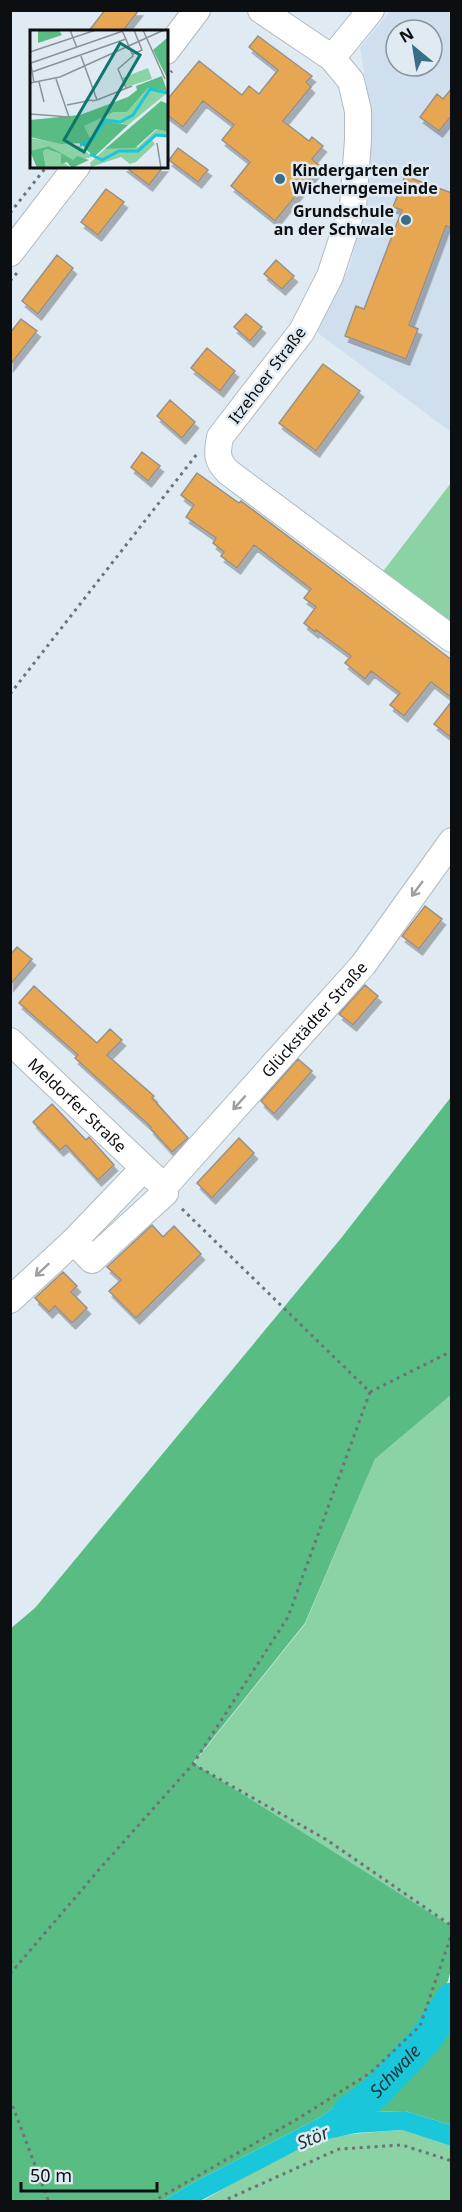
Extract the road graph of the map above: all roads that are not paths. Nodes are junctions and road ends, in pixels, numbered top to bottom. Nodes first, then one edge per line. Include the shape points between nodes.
1 (197, 10) edge
2 (261, 10) edge
3 (371, 10) edge
4 (168, 48) edge
5 (332, 58) junction
6 (75, 168) edge
7 (10, 253) edge
8 (452, 639) edge
9 (452, 841) edge
10 (10, 1041) edge
11 (144, 1168) junction
12 (165, 1190) junction
13 (74, 1241) junction
14 (10, 1300) edge

1 - 4 street
2 - 5 street, Itzehoer Straße
3 - 5 street
5 - 8 street, Itzehoer Straße via 351,81 358,111 353,206 330,276 302,331 220,437 217,454 228,472
6 - 7 street
9 -> 12 street, Glückstädter Straße via 363,965
10 - 11 street, Meldorfer Straße
11 - 12 street
11 - 13 street
12 - 13 street, Glückstädter Straße via 92,1260
13 -> 14 street

